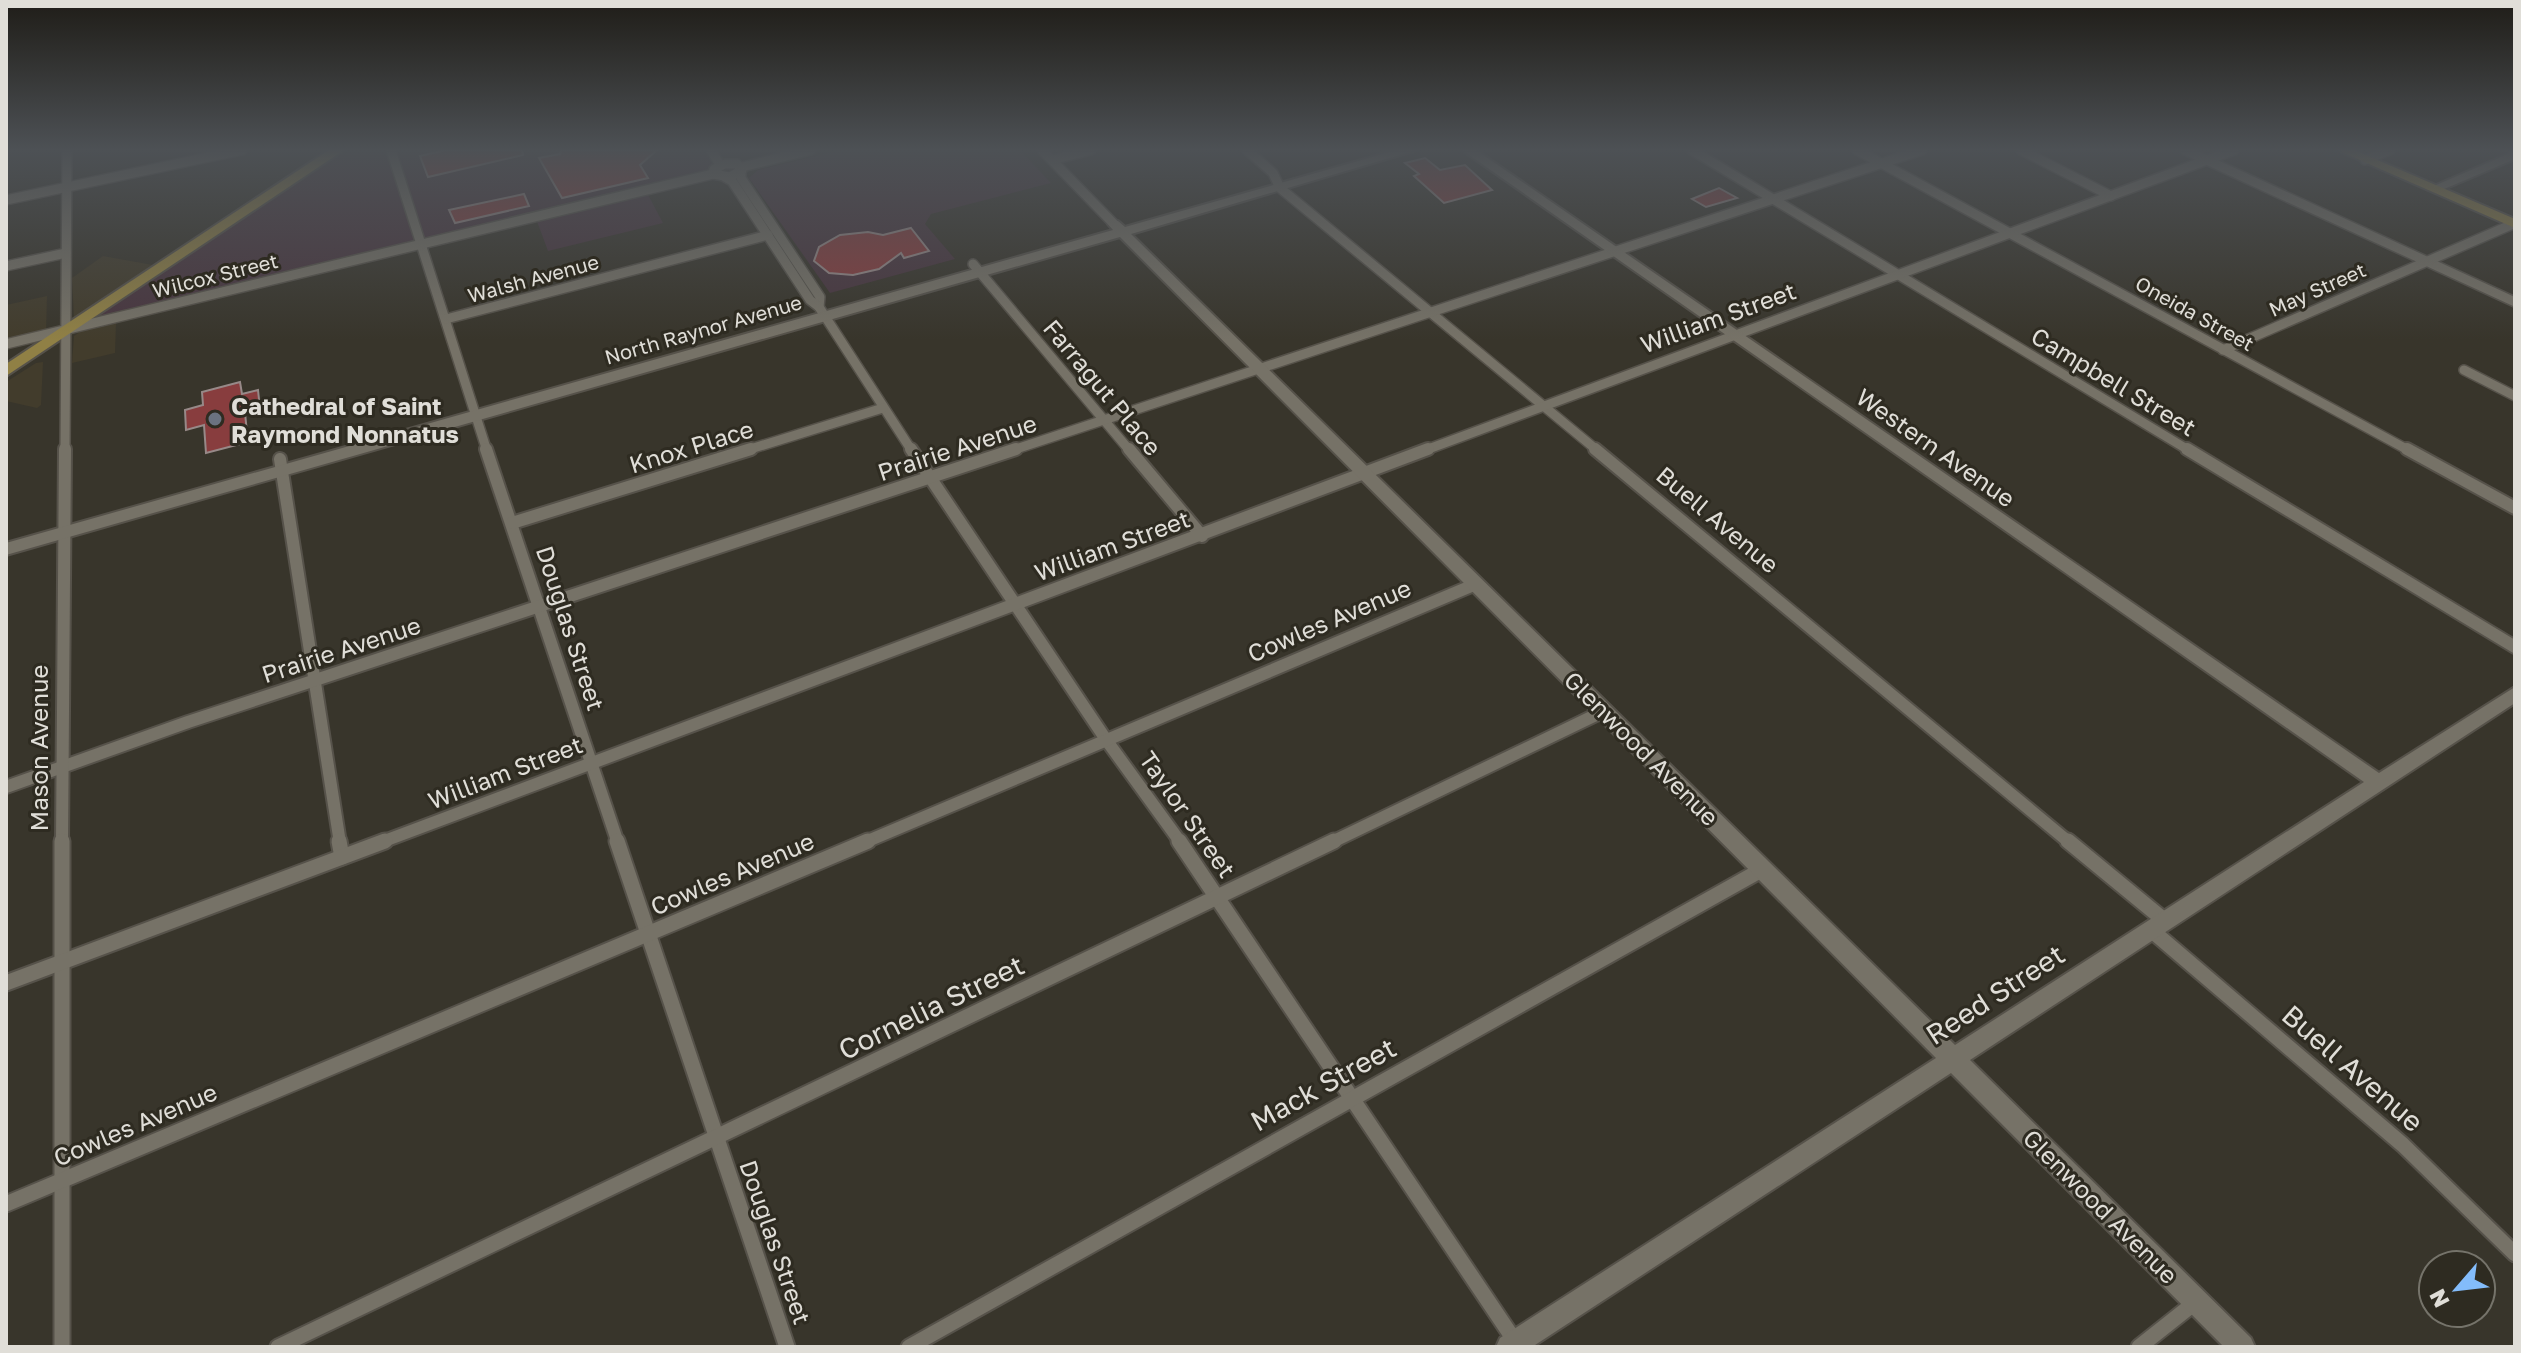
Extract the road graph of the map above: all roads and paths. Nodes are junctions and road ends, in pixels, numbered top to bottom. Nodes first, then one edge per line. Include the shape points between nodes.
1 (67, 213) edge
2 (243, 213) edge
3 (411, 213) edge
4 (550, 213) edge
5 (753, 213) edge
6 (764, 213) edge
7 (1104, 213) edge
8 (1172, 213) edge
9 (1313, 213) edge
10 (1558, 213) edge
11 (1730, 213) edge
12 (1796, 213) edge
13 (1972, 213) edge
14 (2064, 213) edge
15 (2322, 213) edge
16 (2489, 213) edge
17 (2514, 224) edge
18 (1118, 228) junction
19 (2009, 233) junction
20 (768, 235) junction
21 (421, 244) junction
22 (1613, 252) junction
23 (66, 253) junction
24 (2426, 261) junction
25 (6, 266) edge
26 (977, 268) junction
27 (1897, 274) junction
28 (2515, 302) edge
29 (822, 311) junction
30 (1430, 312) junction
31 (446, 319) junction
32 (68, 330) junction
33 (1732, 335) junction
34 (6, 344) edge
35 (2223, 350) junction
36 (1259, 368) junction
37 (2464, 370) dead end
38 (6, 371) edge
39 (2515, 396) edge
40 (1543, 405) junction
41 (883, 408) junction
42 (474, 409) junction
43 (1105, 421) junction
44 (281, 464) junction
45 (1363, 471) junction
46 (931, 479) junction
47 (2515, 508) edge
48 (512, 523) junction
49 (65, 526) junction
50 (1202, 536) junction
51 (6, 537) edge
52 (6, 549) edge
53 (1476, 584) junction
54 (1016, 603) junction
55 (540, 607) junction
56 (2515, 647) edge
57 (315, 680) junction
58 (2515, 694) edge
59 (1604, 711) junction
60 (1107, 741) junction
61 (590, 764) junction
62 (63, 769) junction
63 (2378, 782) junction
64 (6, 787) edge
65 (342, 857) junction
66 (1763, 869) junction
67 (1218, 898) junction
68 (2157, 925) junction
69 (648, 936) junction
70 (61, 962) junction
71 (6, 983) edge
72 (1953, 1057) junction
73 (1352, 1097) junction
74 (716, 1139) junction
75 (61, 1181) junction
76 (6, 1204) edge
77 (2515, 1254) edge
78 (2197, 1301) junction
79 (1515, 1345) edge
80 (62, 1347) edge
81 (278, 1347) edge
82 (787, 1347) edge
83 (909, 1347) edge
84 (2139, 1347) edge
85 (2242, 1347) edge

1 - 23 street, Mason Avenue
2 - 32 main road
3 - 21 street, Douglas Street
4 - 21 street, Wilcox Street
5 - 20 street, Taylor Street
6 - 29 street, Taylor Street via 820,297
7 - 18 street, Glenwood Avenue
8 - 18 street, North Raynor Avenue
9 - 30 street, Buell Avenue
10 - 22 street, Western Avenue
11 - 22 street, Prairie Avenue
12 - 27 street, Campbell Street
13 - 19 street, Oneida Street
14 - 19 street, William Street
15 - 24 street
16 - 17 main road
17 - 24 street, May Street
18 - 26 street, North Raynor Avenue
18 - 36 street, Glenwood Avenue
19 - 27 street, William Street
19 - 35 street, Oneida Street
20 - 29 street, Taylor Street
20 - 31 street, Walsh Avenue
21 - 31 street, Douglas Street
21 - 32 street, Wilcox Street
22 - 30 street, Prairie Avenue
22 - 33 street, Western Avenue
23 - 25 street
23 - 32 street, Mason Avenue
24 - 28 street
24 - 35 street, May Street
26 - 29 street, North Raynor Avenue
26 - 43 street, Farragut Place
27 - 33 street, William Street
27 - 56 street, Campbell Street
29 - 41 street, Taylor Street
29 - 42 street, North Raynor Avenue
30 - 36 street, Prairie Avenue
30 - 40 street, Buell Avenue
31 - 42 street, Douglas Street
32 - 34 street, Wilcox Street
32 - 38 main road
32 - 49 street, Mason Avenue
33 - 40 street, William Street
33 - 63 street, Western Avenue
35 - 47 street, Oneida Street
36 - 43 street, Prairie Avenue
36 - 45 street, Glenwood Avenue
37 - 39 street
40 - 45 street, William Street
40 - 68 street, Buell Avenue
41 - 46 street, Taylor Street
41 - 48 street, Knox Place
42 - 44 street, North Raynor Avenue
42 - 48 street, Douglas Street
43 - 46 street, Prairie Avenue
43 - 50 street, Farragut Place
44 - 49 street, North Raynor Avenue
44 - 57 street
45 - 50 street, William Street
45 - 53 street, Glenwood Avenue
46 - 54 street, Taylor Street
46 - 55 street, Prairie Avenue
48 - 55 street, Douglas Street
49 - 51 street, North Raynor Avenue
49 - 52 street, North Raynor Avenue
49 - 62 street, Mason Avenue
50 - 54 street, William Street
53 - 59 street, Glenwood Avenue
53 - 60 street, Cowles Avenue
54 - 60 street, Taylor Street
54 - 61 street, William Street
55 - 57 street, Prairie Avenue
55 - 61 street, Douglas Street
57 - 62 street, Prairie Avenue
57 - 65 street
58 - 63 street, Reed Street
59 - 66 street, Glenwood Avenue
59 - 67 street, Cornelia Street
60 - 67 street, Taylor Street
60 - 69 street, Cowles Avenue
61 - 65 street, William Street
61 - 69 street, Douglas Street
62 - 64 street, Prairie Avenue
62 - 70 street, Mason Avenue
63 - 68 street, Reed Street
65 - 70 street, William Street
66 - 72 street, Glenwood Avenue
66 - 73 street, Mack Street
67 - 73 street, Taylor Street
67 - 74 street, Cornelia Street
68 - 72 street, Reed Street
68 - 77 street, Buell Avenue via 2403,1145
69 - 74 street, Douglas Street
69 - 75 street, Cowles Avenue
70 - 71 street, William Street
70 - 75 street, Mason Avenue
72 - 78 street, Glenwood Avenue
72 - 79 street, Reed Street
73 - 79 street, Taylor Street
73 - 83 street, Mack Street
74 - 81 street, Cornelia Street
74 - 82 street, Douglas Street
75 - 76 street, Cowles Avenue
75 - 80 street, Mason Avenue
78 - 84 street
78 - 85 street, Glenwood Avenue

